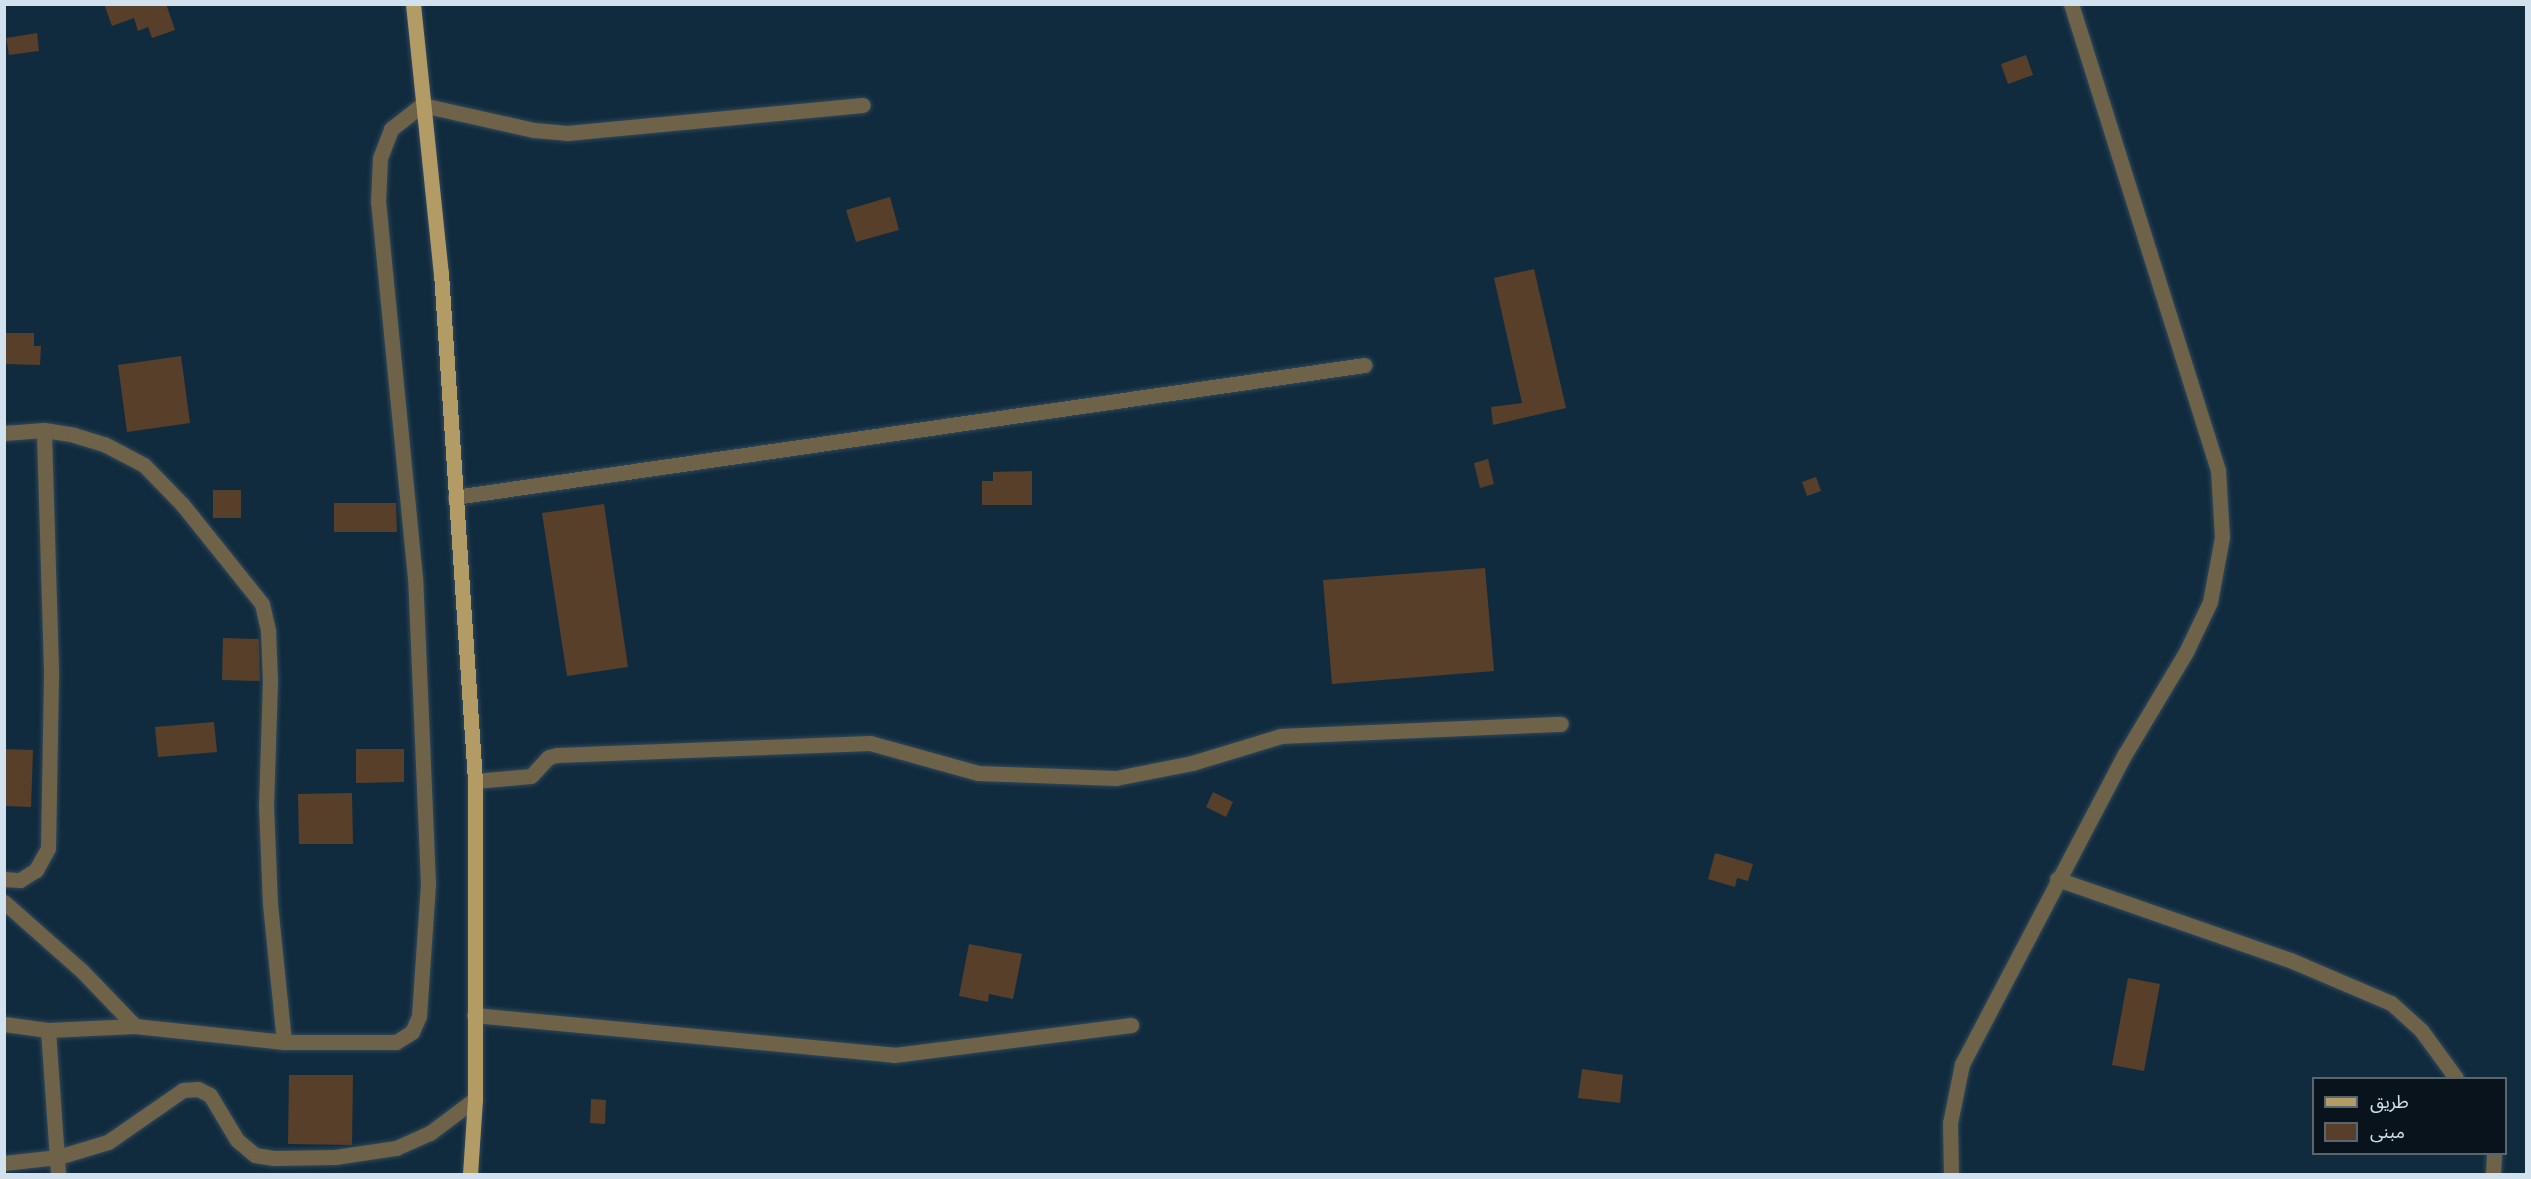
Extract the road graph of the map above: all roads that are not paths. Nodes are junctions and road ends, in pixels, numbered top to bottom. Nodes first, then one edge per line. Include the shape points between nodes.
1 (413, 4) edge
2 (2071, 4) edge
3 (423, 105) junction
4 (863, 105) dead end
5 (1364, 365) dead end
6 (44, 430) junction
7 (4, 433) edge
8 (455, 497) junction
9 (1561, 724) dead end
10 (475, 781) junction
11 (4, 879) edge
12 (2057, 879) junction
13 (4, 902) edge
14 (474, 1015) junction
15 (4, 1024) edge
16 (1131, 1025) dead end
17 (135, 1026) junction
18 (48, 1030) junction
19 (284, 1042) junction
20 (2455, 1077) edge
21 (475, 1099) junction
22 (2494, 1155) edge
23 (58, 1156) junction
24 (4, 1163) edge
25 (58, 1174) edge
26 (470, 1174) edge
27 (1951, 1174) edge
28 (2493, 1174) edge

1 - 3 main road
2 - 12 street via 2218,470 2222,537 2210,602 2186,652
3 - 4 street via 534,130 567,133
3 - 8 main road via 441,273
3 - 19 street via 392,129 380,158 378,202 416,590 428,884 419,1016 412,1032 396,1042
5 - 8 street via 1076,410
6 - 7 street
6 - 11 street via 51,669 48,848 36,870 20,880
6 - 19 street via 104,444 144,465 189,513 262,604 268,631 270,680 266,805 270,904
8 - 10 main road
9 - 10 street via 1281,736 1192,763 1116,778 1017,777 978,772 870,743 557,755 549,757 531,776
10 - 14 main road
12 - 20 street via 2290,960 2391,1003 2421,1030
12 - 27 street via 1962,1064 1950,1123
13 - 17 street via 82,971
14 - 16 street via 894,1055
14 - 21 main road
15 - 18 street
17 - 18 street
17 - 19 street
18 - 23 street
21 - 23 street via 430,1133 396,1148 335,1157 274,1158 255,1155 237,1140 210,1095 198,1089 183,1090 108,1142
21 - 26 main road
22 - 28 street
23 - 24 street
23 - 25 street

